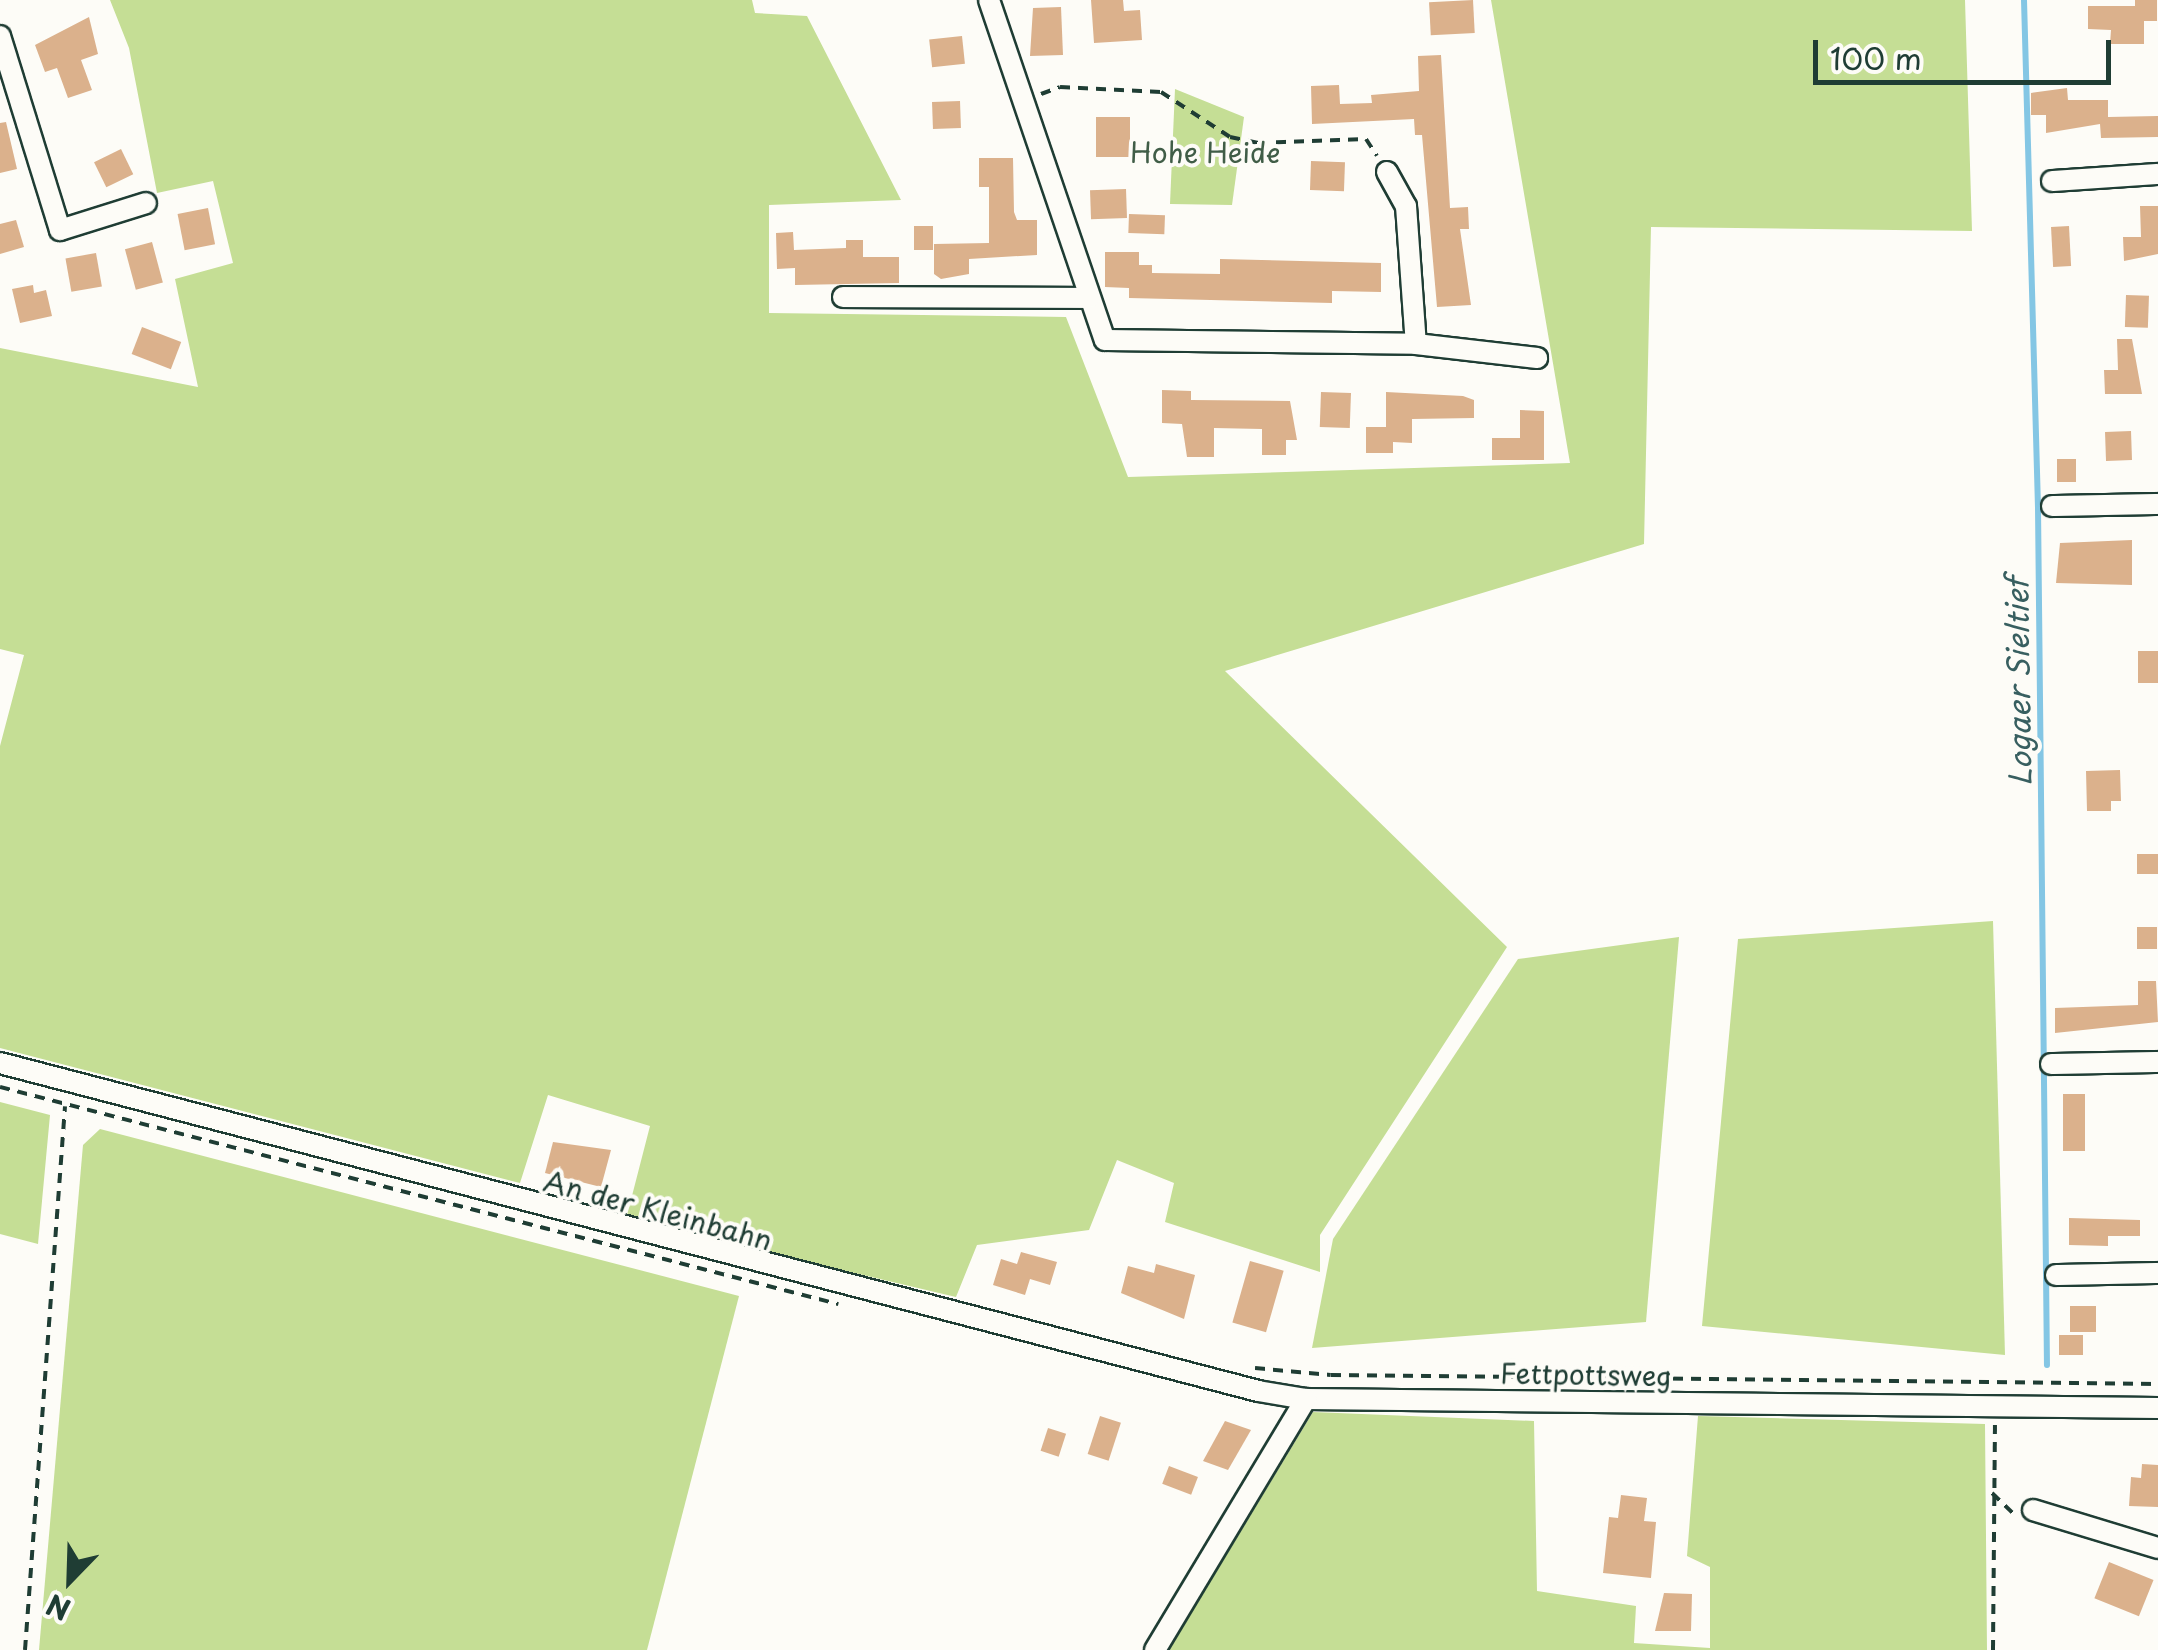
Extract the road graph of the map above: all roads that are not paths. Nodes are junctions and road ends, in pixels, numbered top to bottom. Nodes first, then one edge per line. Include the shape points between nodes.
1 (989, 0) edge
2 (0, 36) edge
3 (1387, 172) road end
4 (2158, 174) edge
5 (2052, 180) dead end
6 (146, 203) dead end
7 (843, 297) dead end
8 (1089, 298) junction
9 (1416, 344) junction
10 (1537, 358) dead end
11 (2158, 504) edge
12 (2052, 506) dead end
13 (2158, 1062) edge
14 (0, 1064) edge
15 (2051, 1064) dead end
16 (2158, 1273) edge
17 (2056, 1275) dead end
18 (1306, 1399) junction
19 (2158, 1408) edge
20 (2033, 1510) road end
21 (2158, 1548) edge
22 (1155, 1650) edge

1 - 8 street
2 - 6 street via 60,230
3 - 9 street via 1406,206
4 - 5 street
7 - 8 street
8 - 9 street via 1105,340
9 - 10 street
11 - 12 street
13 - 15 street
14 - 18 street, An der Kleinbahn via 1136,1362
16 - 17 street
18 - 19 street, Fettpottsweg
18 - 22 street
20 - 21 street

